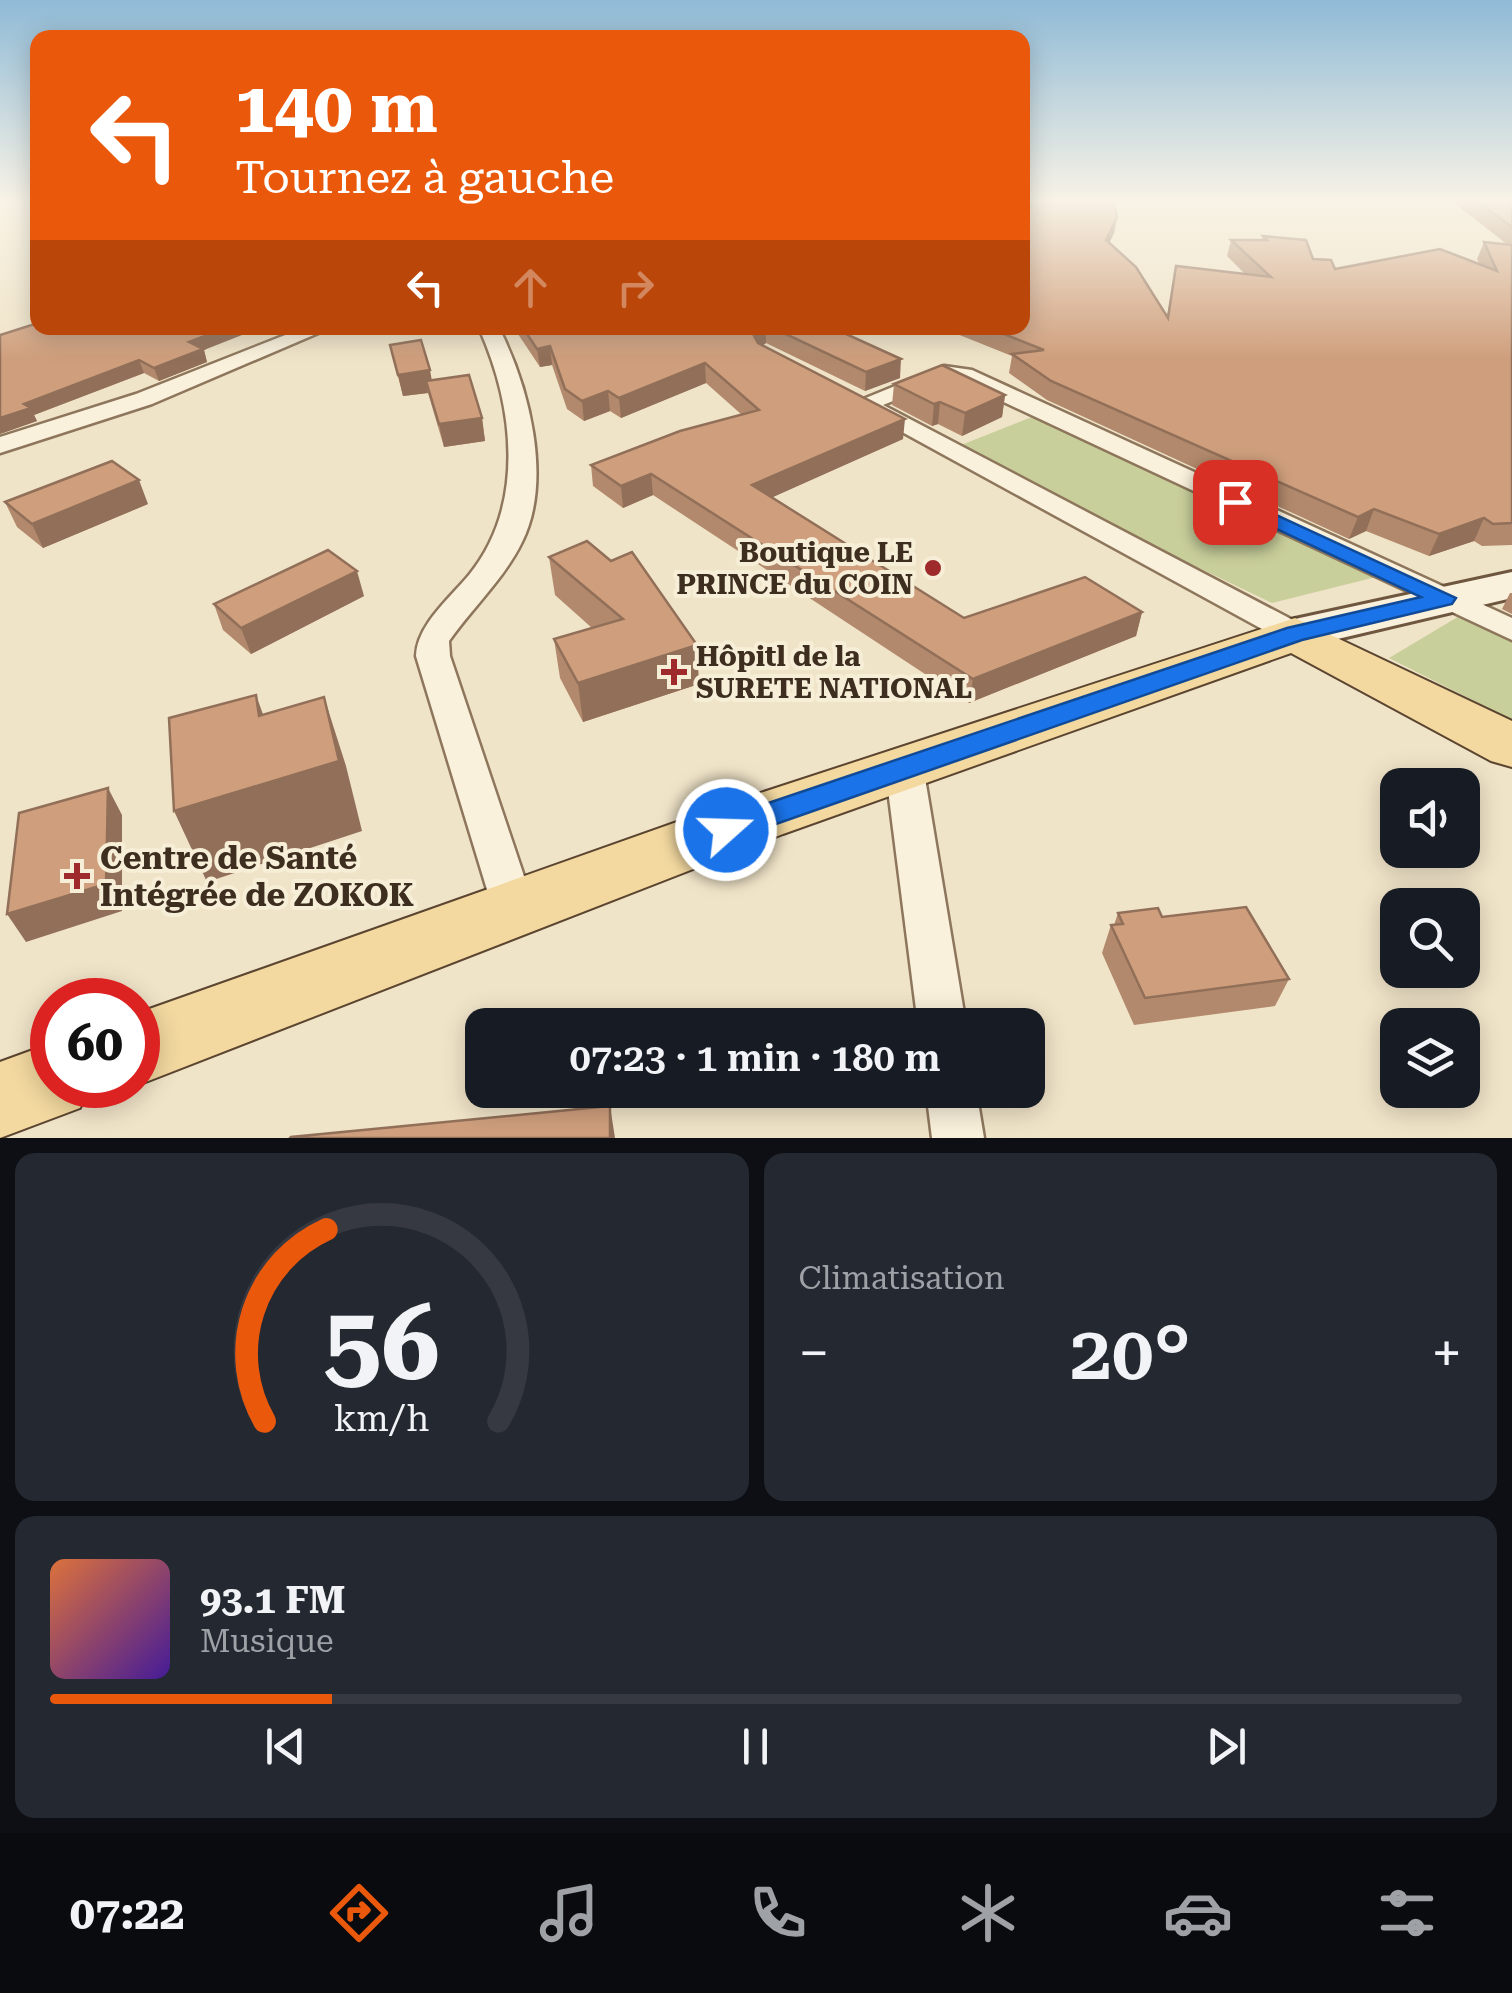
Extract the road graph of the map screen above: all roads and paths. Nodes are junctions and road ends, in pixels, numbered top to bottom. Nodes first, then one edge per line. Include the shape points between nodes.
1 (303, 335) edge
2 (491, 335) edge
3 (832, 387) edge
4 (864, 404) junction
5 (0, 445) edge
6 (1512, 585) edge
7 (1444, 598) junction
8 (1512, 630) edge
9 (1295, 634) junction
10 (1512, 746) edge
11 (904, 766) junction
12 (513, 906) junction
13 (940, 1008) edge
14 (160, 1041) edge
15 (30, 1089) edge
16 (0, 1101) edge
17 (954, 1108) edge
18 (958, 1138) edge

1 - 5 street via 144,399
2 - 12 street via 518,414 514,529 433,641 433,656
3 - 4 street
4 - 7 street via 944,373 964,375
4 - 9 street
6 - 7 main road
7 - 8 street
7 - 9 main road
9 - 10 main road
9 - 11 main road
11 - 12 main road
11 - 13 street
12 - 14 main road
15 - 16 main road
17 - 18 street

